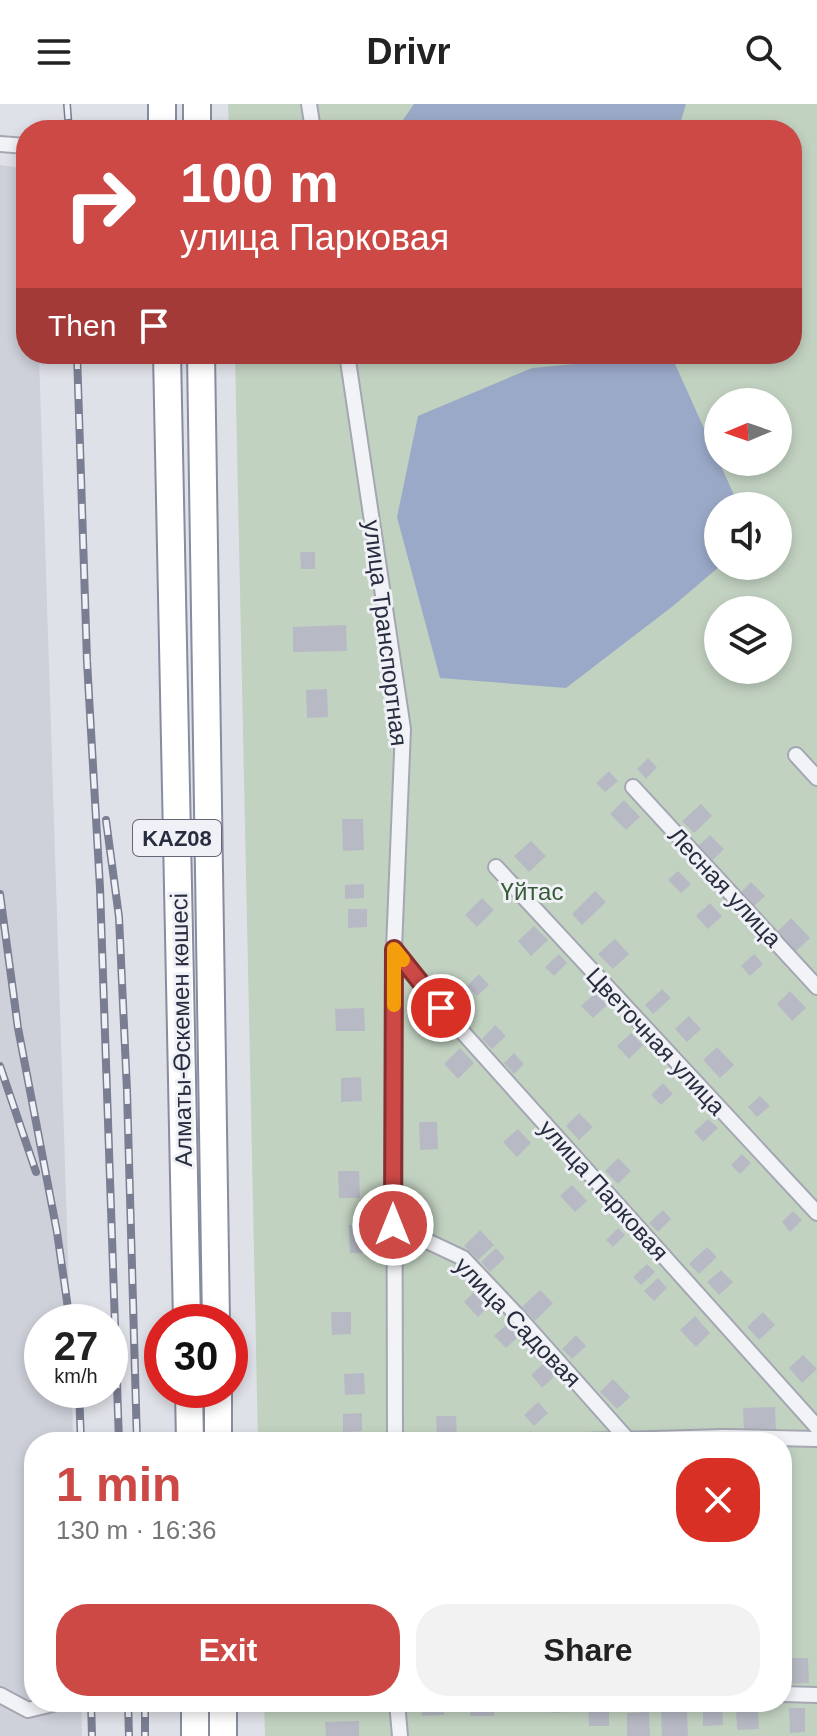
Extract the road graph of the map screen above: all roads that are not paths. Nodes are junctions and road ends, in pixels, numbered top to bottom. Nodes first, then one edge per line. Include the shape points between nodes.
1 (167, 364) edge
2 (201, 364) edge
3 (348, 364) edge
4 (796, 755) dead end
5 (817, 778) edge
6 (633, 787) dead end
7 (496, 867) dead end
8 (394, 949) junction
9 (817, 987) edge
10 (817, 1213) edge
11 (393, 1225) junction
12 (187, 1304) edge
13 (216, 1304) edge
14 (189, 1408) edge
15 (218, 1408) edge
16 (817, 1427) edge
17 (190, 1432) edge
18 (218, 1432) edge
19 (395, 1432) edge
20 (621, 1432) edge
21 (792, 1438) edge
22 (817, 1439) edge
23 (792, 1694) edge
24 (0, 1695) edge
25 (817, 1695) edge
26 (24, 1708) edge
27 (195, 1712) edge
28 (223, 1712) edge
29 (398, 1712) edge
30 (195, 1736) edge
31 (223, 1736) edge
32 (400, 1736) edge

1 - 12 highway, Алматы-Өскемен көшесі / KAZ08
2 - 13 highway, Алматы-Өскемен көшесі / KAZ08
3 - 8 street, улица Транспортная via 403,729
4 - 5 street
6 - 9 street, Лесная улица
7 - 10 street, Цветочная улица
8 - 11 street, улица Транспортная
8 - 16 street, улица Парковая
11 - 19 street, улица Транспортная
11 - 20 street, улица Садовая via 463,1258
14 - 17 highway
15 - 18 highway
21 - 22 street
23 - 25 street
24 - 26 street
27 - 30 highway
28 - 31 highway
29 - 32 street

